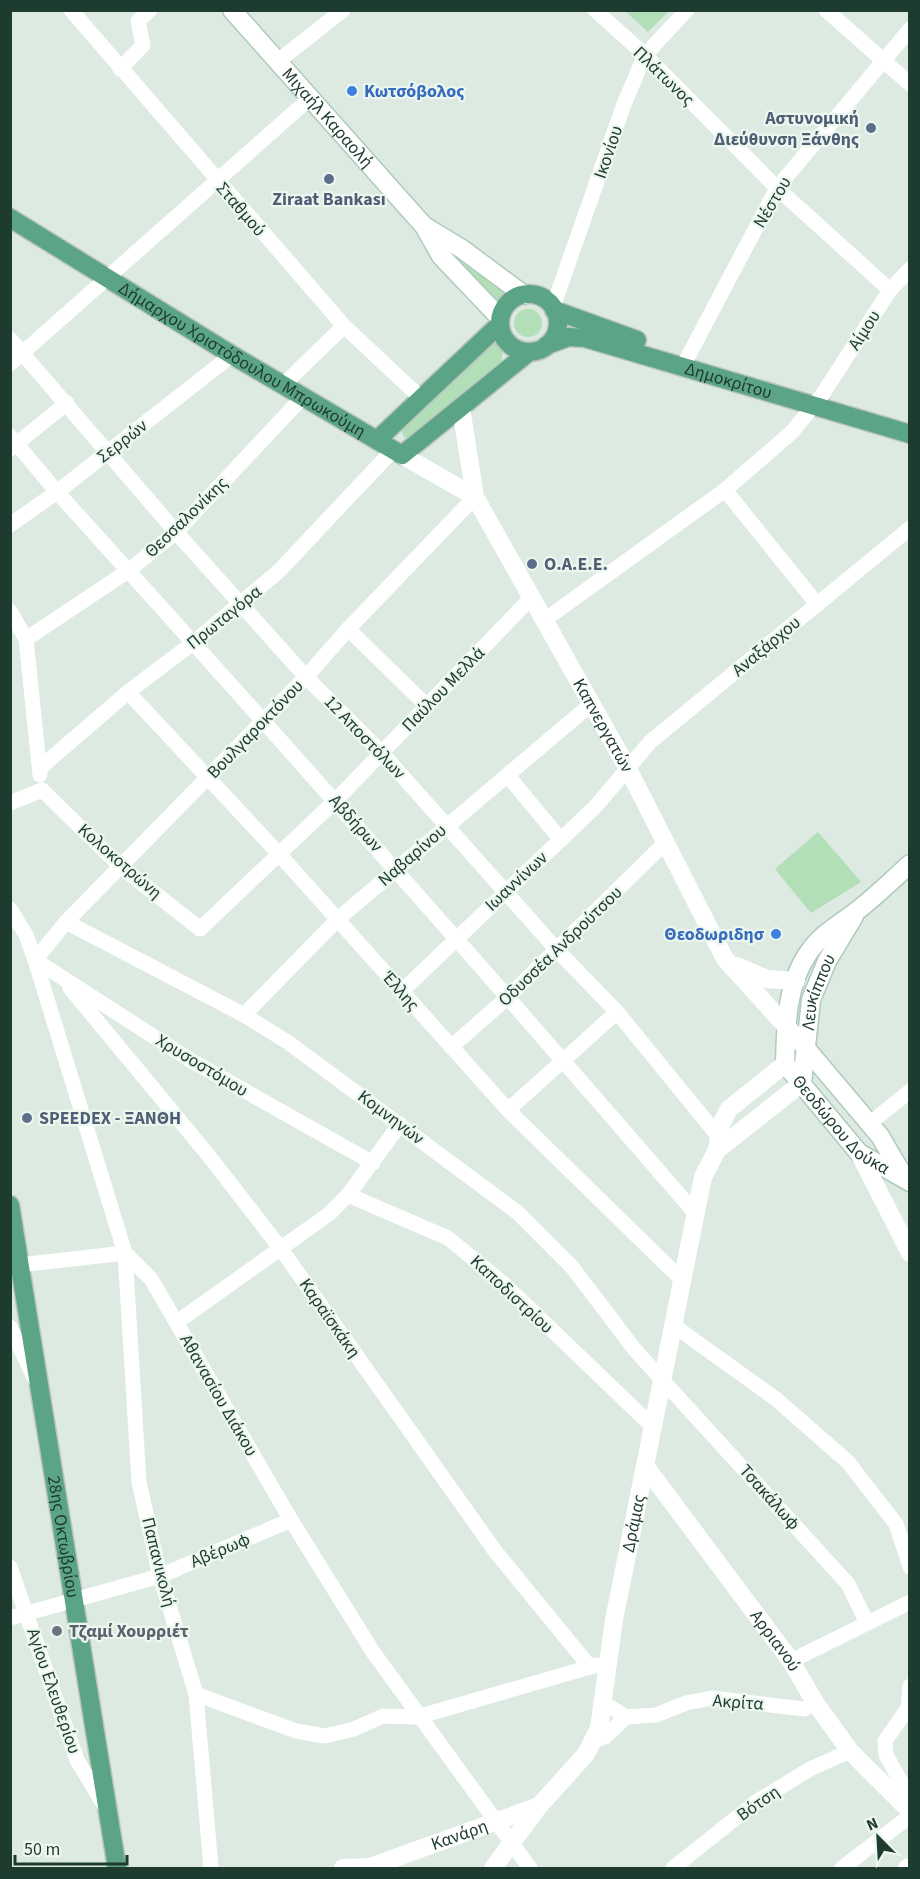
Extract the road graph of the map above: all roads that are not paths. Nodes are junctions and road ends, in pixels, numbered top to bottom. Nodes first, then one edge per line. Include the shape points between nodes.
1 (71, 10) edge
2 (150, 10) edge
3 (232, 10) edge
4 (343, 10) edge
5 (595, 10) edge
6 (687, 10) edge
7 (826, 10) edge
8 (909, 29) edge
9 (645, 55) junction
10 (883, 61) junction
11 (277, 62) junction
12 (120, 69) junction
13 (909, 84) edge
14 (309, 99) junction
15 (215, 180) junction
16 (777, 188) junction
17 (10, 219) edge
18 (424, 226) junction
19 (909, 269) edge
20 (108, 277) junction
21 (890, 290) junction
22 (524, 295) junction
23 (553, 308) junction
24 (500, 321) junction
25 (344, 326) junction
26 (10, 339) edge
27 (547, 345) junction
28 (529, 352) junction
29 (23, 353) junction
30 (232, 355) junction
31 (686, 360) junction
32 (10, 364) edge
33 (282, 386) junction
34 (302, 398) junction
35 (421, 398) junction
36 (818, 400) junction
37 (67, 402) junction
38 (461, 408) junction
39 (909, 421) edge
40 (909, 434) edge
41 (377, 440) junction
42 (13, 443) edge
43 (109, 450) junction
44 (398, 452) junction
45 (726, 490) junction
46 (57, 492) junction
47 (475, 497) junction
48 (10, 525) edge
49 (909, 528) edge
50 (176, 532) junction
51 (128, 571) junction
52 (530, 599) junction
53 (242, 604) junction
54 (817, 604) junction
55 (10, 611) edge
56 (543, 621) junction
57 (348, 629) junction
58 (26, 639) junction
59 (193, 643) junction
60 (306, 677) junction
61 (128, 692) junction
62 (590, 705) junction
63 (427, 706) junction
64 (264, 720) junction
65 (381, 752) junction
66 (39, 768) junction
67 (628, 769) junction
68 (508, 776) junction
69 (207, 780) junction
70 (42, 790) junction
71 (336, 800) junction
72 (10, 802) edge
73 (447, 826) junction
74 (561, 840) junction
75 (666, 842) junction
76 (279, 854) junction
77 (909, 864) edge
78 (120, 866) junction
79 (397, 869) junction
80 (505, 890) junction
81 (10, 909) edge
82 (858, 910) junction
83 (338, 919) junction
84 (66, 922) junction
85 (200, 929) joint
86 (456, 940) junction
87 (557, 950) junction
88 (725, 959) junction
89 (35, 960) junction
90 (61, 977) junction
91 (796, 981) junction
92 (402, 991) junction
93 (507, 998) junction
94 (617, 1012) junction
95 (244, 1016) junction
96 (786, 1026) junction
97 (804, 1046) junction
98 (451, 1047) junction
99 (562, 1059) junction
100 (785, 1064) junction
101 (801, 1083) junction
102 (909, 1092) edge
103 (508, 1110) junction
104 (400, 1124) junction
105 (870, 1124) junction
106 (718, 1144) junction
107 (859, 1153) junction
108 (373, 1163) junction
109 (907, 1180) edge
110 (348, 1195) junction
111 (10, 1205) edge
112 (696, 1214) junction
113 (280, 1249) junction
114 (125, 1253) junction
115 (909, 1253) edge
116 (15, 1266) edge
117 (683, 1281) junction
118 (177, 1322) junction
119 (673, 1325) junction
120 (10, 1327) edge
121 (663, 1379) junction
122 (39, 1387) junction
123 (653, 1427) junction
124 (645, 1466) junction
125 (291, 1520) junction
126 (10, 1567) edge
127 (909, 1567) edge
128 (160, 1575) junction
129 (74, 1599) junction
130 (909, 1602) edge
131 (28, 1613) junction
132 (10, 1618) edge
133 (867, 1623) junction
134 (791, 1661) junction
135 (609, 1662) junction
136 (590, 1667) junction
137 (909, 1686) edge
138 (195, 1694) junction
139 (604, 1702) junction
140 (816, 1704) junction
141 (417, 1716) junction
142 (626, 1717) junction
143 (594, 1741) junction
144 (850, 1751) junction
145 (909, 1804) edge
146 (539, 1806) junction
147 (107, 1810) junction
148 (909, 1811) edge
149 (909, 1816) edge
150 (496, 1821) junction
151 (512, 1842) junction
152 (117, 1869) edge
153 (211, 1869) edge
154 (343, 1869) edge
155 (493, 1869) edge
156 (530, 1869) edge
157 (673, 1869) edge
158 (842, 1869) edge

1 - 12 street, Σταθμού
2 - 12 street via 138,21 143,45
3 - 11 street, Μιχαήλ Καραολή
4 - 11 street
5 - 9 street, Πλάτωνος
6 - 9 street, Ικονίου
7 - 10 street
8 - 10 street, Νέστου
9 - 16 street, Πλάτωνος
9 - 23 street, Ικονίου
10 - 13 street
10 - 16 street, Νέστου
11 - 14 street, Μιχαήλ Καραολή
12 - 15 street, Σταθμού
14 - 15 street
14 - 18 street, Μιχαήλ Καραολή
15 - 20 street
15 - 25 street, Σταθμού
16 - 21 street, Πλάτωνος
16 - 31 street, Νέστου
17 - 20 main road, Δήμαρχου Χριστόδουλου Μπρωκούμη
18 - 22 street, Μιχαήλ Καραολή
18 - 24 street, Μιχαήλ Καραολή via 441,256
19 - 21 street, Αίμου
20 - 29 street
20 - 30 main road, Δήμαρχου Χριστόδουλου Μπρωκούμη
21 - 36 street, Αίμου
22 - 23 main road via 540,297
22 - 24 main road via 508,303
23 - 27 main road via 557,329
23 - 31 main road, Δημοκρίτου
24 - 28 main road via 506,341
24 - 35 main road
25 - 33 street
25 - 35 street, Σταθμού
26 - 29 street, 12 Αποστόλων
27 - 28 main road
27 - 31 main road, Δημοκρίτου via 569,337 585,338
28 - 38 main road
29 - 32 street
29 - 37 street, 12 Αποστόλων
30 - 33 main road, Δήμαρχου Χριστόδουλου Μπρωκούμη
30 - 43 street, Σερρών
31 - 36 main road, Δημοκρίτου
33 - 34 main road, Δήμαρχου Χριστόδουλου Μπρωκούμη
34 - 41 main road, Δήμαρχου Χριστόδουλου Μπρωκούμη
34 - 50 street, Θεσσαλονίκης
35 - 41 main road
36 - 39 main road, Δημοκρίτου
36 - 40 main road, Δημοκρίτου
36 - 45 street via 792,432
37 - 42 street
37 - 43 street, 12 Αποστόλων
38 - 44 main road
38 - 47 street
41 - 44 main road, Δήμαρχου Χριστόδουλου Μπρωκούμη
42 - 46 street, Αβδήρων
43 - 46 street, Σερρών
43 - 50 street, 12 Αποστόλων
44 - 47 street, Δήμαρχου Χριστόδουλου Μπρωκούμη
44 - 53 street, Πρωταγόρα
45 - 54 street
45 - 56 street
46 - 48 street, Σερρών
46 - 51 street, Αβδήρων
47 - 52 street, Καπνεργατών
47 - 57 street, Βουλγαροκτόνου
49 - 54 street, Αναξάρχου
50 - 51 street, Θεσσαλονίκης
50 - 53 street, 12 Αποστόλων
51 - 58 street, Θεσσαλονίκης
51 - 59 street, Αβδήρων
52 - 56 street, Καπνεργατών
52 - 63 street, Παύλου Μελλά
53 - 59 street, Πρωταγόρα
53 - 60 street, 12 Αποστόλων
54 - 67 street, Αναξάρχου via 650,742
55 - 58 street
56 - 62 street, Καπνεργατών
57 - 60 street, Βουλγαροκτόνου
57 - 63 street
58 - 66 street
59 - 61 street, Πρωταγόρα
59 - 64 street, Αβδήρων
60 - 64 street, Βουλγαροκτόνου
60 - 65 street, 12 Αποστόλων
61 - 66 street, Πρωταγόρα
61 - 69 street, Έλλης
62 - 67 street, Καπνεργατών
62 - 68 street, Ναβαρίνου
63 - 65 street, Παύλου Μελλά
64 - 69 street, Βουλγαροκτόνου
64 - 71 street, Αβδήρων
65 - 71 street, Παύλου Μελλά
65 - 73 street, 12 Αποστόλων
66 - 70 street
67 - 74 street, Ιωαννίνων
67 - 75 street, Καπνεργατών
68 - 73 street, Ναβαρίνου
68 - 74 street
69 - 76 street, Έλλης
69 - 78 street, Βουλγαροκτόνου
70 - 72 street
70 - 78 street, Κολοκοτρώνη
71 - 76 street, Παύλου Μελλά
71 - 79 street, Αβδήρων
73 - 79 street, Ναβαρίνου
73 - 80 street, 12 Αποστόλων
74 - 80 street, Ιωαννίνων
75 - 87 street, Οδυσσέα Ανδρούτσου
75 - 88 street, Καπνεργατών
76 - 83 street, Έλλης
76 - 85 street, Παύλου Μελλά
77 - 82 street, Λευκίππου
78 - 84 street, Βουλγαροκτόνου
78 - 85 street, Κολοκοτρώνη
79 - 83 street, Ναβαρίνου
79 - 86 street, Αβδήρων
80 - 86 street, Ιωαννίνων
80 - 87 street, 12 Αποστόλων
81 - 89 street, Αθανασίου Διάκου
82 - 91 street, Λευκίππου via 827,932 808,952
82 - 97 street, Λευκίππου via 820,974 807,1017
83 - 92 street, Έλλης
83 - 95 street, Ναβαρίνου
84 - 89 street, Βουλγαροκτόνου
84 - 95 street, Κομνηνών
86 - 92 street, Ιωαννίνων
86 - 93 street, Αβδήρων
87 - 93 street, Οδυσσέα Ανδρούτσου
87 - 94 street, 12 Αποστόλων
88 - 91 street via 753,975
88 - 96 street, Καπνεργατών
89 - 90 street, Χρυσοστόμου
89 - 114 street, Αθανασίου Διάκου
90 - 108 street, Χρυσοστόμου via 190,1060
90 - 113 street, Καραϊσκάκη via 209,1156
91 - 96 street, Λευκίππου
92 - 98 street, Έλλης
93 - 98 street, Οδυσσέα Ανδρούτσου
93 - 99 street, Αβδήρων
94 - 99 street
94 - 106 street, 12 Αποστόλων
95 - 104 street, Κομνηνών
96 - 97 street, Καπνεργατών
96 - 100 street, Λευκίππου
97 - 101 street, Λευκίππου
97 - 105 street, Θεοδώρου Δούκα
98 - 103 street, Έλλης
99 - 103 street
99 - 112 street, Αβδήρων
100 - 101 street, Θεοδώρου Δούκα
100 - 106 street, Δράμας via 729,1109 721,1124
101 - 106 street, Δράμας
101 - 107 street, Θεοδώρου Δούκα
102 - 105 street
103 - 117 street, Έλλης
104 - 108 street
104 - 121 street, Κομνηνών via 517,1212 572,1267 635,1350
105 - 109 street, Θεοδώρου Δούκα
106 - 112 street, Δράμας via 703,1178
107 - 109 street, Θεοδώρου Δούκα
107 - 115 street
108 - 110 street
110 - 113 street via 329,1214
110 - 123 street, Καποδιστρίου via 448,1238 505,1285
111 - 116 main road, 28ης Οκτωβρίου
112 - 117 street, Δράμας
113 - 118 street
113 - 136 street, Καραϊσκάκη via 495,1551
114 - 116 street
114 - 118 street, Αθανασίου Διάκου via 151,1279
114 - 128 street, Παπανικολή via 140,1482
116 - 122 main road, 28ης Οκτωβρίου
117 - 119 street, Δράμας
118 - 125 street, Αθανασίου Διάκου
119 - 121 street, Δράμας
119 - 127 street via 776,1399 848,1462 896,1524
120 - 122 street
121 - 123 street, Δράμας
121 - 133 street, Τσακάλωφ via 848,1584
122 - 129 main road, 28ης Οκτωβρίου
123 - 124 street, Δράμας
124 - 134 street, Αρριανού
124 - 135 street, Δράμας
125 - 128 street, Αβέρωφ
125 - 141 street, Αθανασίου Διάκου
126 - 131 street, Αγίου Ελευθερίου
128 - 129 street, Αβέρωφ
128 - 138 street, Παπανικολή
129 - 131 street, Αβέρωφ
129 - 147 main road, 28ης Οκτωβρίου
130 - 133 street
131 - 132 street, Αβέρωφ
131 - 147 street, Αγίου Ελευθερίου via 77,1760
133 - 134 street
134 - 140 street, Αρριανού
135 - 136 street
135 - 139 street, Δράμας
136 - 141 street
137 - 145 street via 908,1708 885,1741 886,1755
138 - 141 street via 296,1731 325,1736 383,1716
138 - 153 street, Παπανικολή
139 - 142 street
139 - 143 street, Δράμας
140 - 142 street, Ακρίτα via 804,1708 712,1698 656,1715
140 - 144 street, Αρριανού
141 - 150 street, Αθανασίου Διάκου
142 - 143 street via 605,1737
143 - 146 street, Δράμας
144 - 148 street, Αρριανού
144 - 157 street, Βότση via 810,1769 756,1802
146 - 150 street, Κανάρη
146 - 151 street, Δράμας
147 - 152 main road, 28ης Οκτωβρίου
149 - 158 street
150 - 151 street, Αθανασίου Διάκου
150 - 154 street, Κανάρη via 370,1867
151 - 155 street, Δράμας
151 - 156 street, Αθανασίου Διάκου

